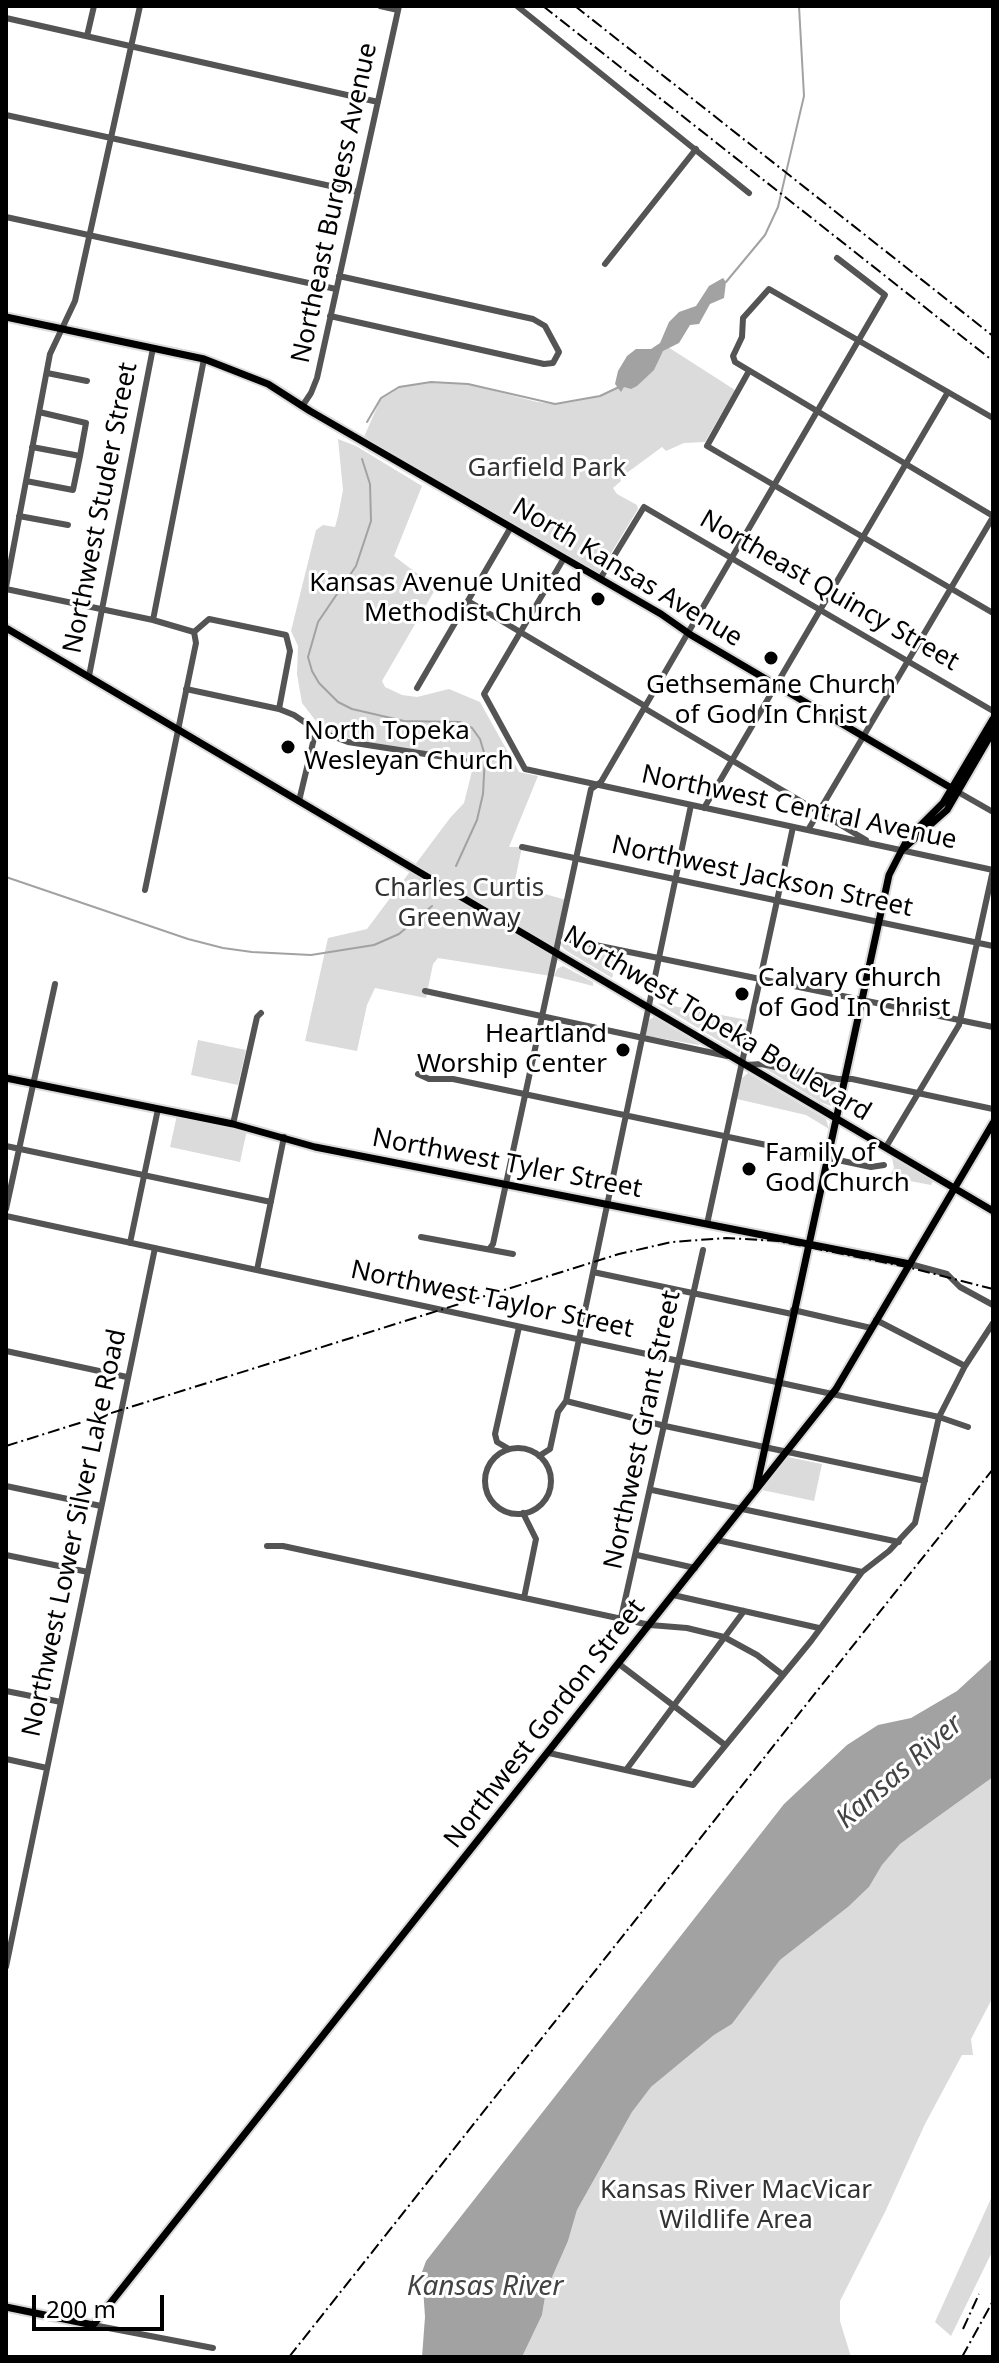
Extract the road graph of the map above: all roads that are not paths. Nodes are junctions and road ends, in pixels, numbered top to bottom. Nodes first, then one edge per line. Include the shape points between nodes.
1 (94, 6) edge
2 (140, 6) edge
3 (380, 6) edge
4 (517, 6) edge
5 (399, 8) edge
6 (6, 18) edge
7 (87, 36) junction
8 (131, 46) junction
9 (378, 102) junction
10 (6, 115) edge
11 (111, 138) junction
12 (696, 149) junction
13 (358, 192) junction
14 (749, 193) dead end
15 (6, 217) edge
16 (89, 235) junction
17 (837, 258) dead end
18 (605, 264) dead end
19 (339, 276) junction
20 (336, 289) junction
21 (330, 316) junction
22 (6, 317) edge
23 (62, 329) junction
24 (860, 340) junction
25 (153, 348) junction
26 (204, 359) junction
27 (749, 371) junction
28 (47, 373) junction
29 (87, 381) dead end
30 (948, 392) junction
31 (303, 405) junction
32 (39, 412) junction
33 (816, 412) junction
34 (993, 418) edge
35 (32, 447) junction
36 (80, 456) junction
37 (906, 464) junction
38 (26, 481) junction
39 (775, 485) junction
40 (19, 516) junction
41 (993, 516) edge
42 (68, 525) dead end
43 (511, 527) junction
44 (863, 537) junction
45 (564, 558) junction
46 (732, 558) junction
47 (600, 579) junction
48 (6, 588) edge
49 (949, 588) junction
50 (468, 601) junction
51 (102, 609) junction
52 (820, 610) junction
53 (993, 613) edge
54 (153, 620) junction
55 (6, 628) edge
56 (194, 632) junction
57 (521, 632) junction
58 (688, 632) junction
59 (907, 661) junction
60 (89, 676) junction
61 (776, 684) junction
62 (417, 688) dead end
63 (186, 689) junction
64 (645, 707) junction
65 (279, 709) junction
66 (993, 711) edge
67 (993, 719) edge
68 (178, 729) junction
69 (316, 730) junction
70 (993, 734) edge
71 (864, 736) junction
72 (464, 760) dead end
73 (732, 760) junction
74 (596, 785) junction
75 (955, 790) junction
76 (299, 801) junction
77 (691, 805) junction
78 (704, 808) junction
79 (820, 811) junction
80 (993, 812) edge
81 (793, 827) junction
82 (808, 830) junction
83 (872, 844) junction
84 (522, 847) dead end
85 (902, 850) junction
86 (576, 858) junction
87 (993, 870) edge
88 (676, 879) junction
89 (145, 890) dead end
90 (777, 900) junction
91 (879, 922) junction
92 (566, 939) dead end
93 (977, 942) junction
94 (993, 946) edge
95 (555, 952) junction
96 (659, 959) junction
97 (760, 979) junction
98 (55, 984) dead end
99 (425, 991) dead end
100 (862, 999) junction
101 (649, 1007) junction
102 (261, 1013) dead end
103 (542, 1016) junction
104 (960, 1020) junction
105 (993, 1027) edge
106 (642, 1037) junction
107 (735, 1057) junction
108 (745, 1064) junction
109 (418, 1074) dead end
110 (6, 1078) edge
111 (845, 1079) junction
112 (33, 1084) junction
113 (919, 1093) junction
114 (525, 1095) junction
115 (158, 1109) junction
116 (993, 1109) edge
117 (625, 1116) junction
118 (836, 1117) junction
119 (993, 1123) edge
120 (233, 1124) junction
121 (284, 1137) junction
122 (727, 1137) junction
123 (6, 1146) edge
124 (886, 1147) junction
125 (19, 1149) junction
126 (826, 1158) junction
127 (884, 1165) dead end
128 (145, 1176) junction
129 (505, 1184) junction
130 (955, 1188) junction
131 (271, 1202) junction
132 (607, 1204) junction
133 (6, 1209) edge
134 (993, 1211) edge
135 (6, 1216) edge
136 (707, 1224) junction
137 (421, 1237) dead end
138 (130, 1243) junction
139 (808, 1243) junction
140 (155, 1248) junction
141 (490, 1248) junction
142 (703, 1250) dead end
143 (513, 1254) dead end
144 (910, 1264) junction
145 (257, 1270) junction
146 (593, 1272) junction
147 (693, 1293) junction
148 (993, 1305) edge
149 (793, 1312) junction
150 (876, 1320) junction
151 (993, 1323) edge
152 (519, 1327) junction
153 (871, 1328) junction
154 (579, 1339) junction
155 (6, 1351) edge
156 (679, 1360) junction
157 (965, 1366) junction
158 (127, 1377) junction
159 (778, 1382) junction
160 (832, 1394) junction
161 (566, 1401) junction
162 (939, 1417) junction
163 (665, 1426) junction
164 (968, 1427) dead end
165 (764, 1447) junction
166 (509, 1450) junction
167 (786, 1452) junction
168 (539, 1456) junction
169 (925, 1481) junction
170 (6, 1486) edge
171 (652, 1490) junction
172 (755, 1490) junction
173 (101, 1506) junction
174 (741, 1510) junction
175 (523, 1513) junction
176 (717, 1540) junction
177 (899, 1542) junction
178 (267, 1546) dead end
179 (6, 1555) edge
180 (637, 1555) junction
181 (695, 1568) junction
182 (88, 1572) junction
183 (862, 1572) junction
184 (673, 1595) junction
185 (524, 1598) junction
186 (744, 1611) junction
187 (621, 1618) junction
188 (650, 1625) junction
189 (819, 1628) junction
190 (724, 1637) junction
191 (619, 1664) junction
192 (783, 1675) junction
193 (6, 1691) edge
194 (61, 1702) junction
195 (673, 1704) junction
196 (725, 1745) junction
197 (549, 1753) junction
198 (6, 1759) edge
199 (47, 1768) junction
200 (626, 1770) junction
201 (6, 1967) edge
202 (6, 2307) edge
203 (93, 2325) junction
204 (213, 2348) dead end

1 - 7 street
2 - 8 street
3 - 5 street
4 - 12 street
5 - 9 street, Northeast Burgess Avenue
6 - 7 street
7 - 8 street
8 - 9 street
8 - 11 street
9 - 13 street, Northeast Burgess Avenue
10 - 11 street
11 - 13 street
11 - 16 street
12 - 14 street
12 - 18 street
13 - 19 street, Northeast Burgess Avenue
15 - 16 street
16 - 20 street
16 - 23 street via 75,301
17 - 24 street via 885,295
19 - 20 street, Northeast Burgess Avenue
19 - 21 street via 533,319 545,326 558,356 550,363
20 - 21 street, Northeast Burgess Avenue
21 - 31 street, Northeast Burgess Avenue via 315,385
22 - 23 main road, North Kansas Avenue
23 - 25 main road, North Kansas Avenue
23 - 28 street
24 - 27 street via 769,289 743,318 733,356
24 - 30 street
24 - 33 street
25 - 26 main road, North Kansas Avenue
25 - 51 street, Northwest Studer Street
26 - 31 main road, North Kansas Avenue via 268,384
26 - 54 street
27 - 33 street
27 - 39 street via 707,446
28 - 29 street
28 - 32 street
30 - 34 street
30 - 37 street
31 - 43 main road, North Kansas Avenue
32 - 35 street
32 - 36 street via 86,423
33 - 37 street
33 - 39 street
35 - 36 street
35 - 38 street
36 - 38 street via 73,490
37 - 41 street
37 - 44 street
38 - 40 street
39 - 44 street
39 - 46 street
40 - 42 street
40 - 48 street
41 - 49 street
43 - 45 main road, North Kansas Avenue
43 - 50 street
44 - 49 street
44 - 52 street
45 - 47 main road, North Kansas Avenue
45 - 57 street
46 - 47 street, Northeast Quincy Street via 644,507
46 - 52 street, Northeast Quincy Street
46 - 58 street
47 - 58 main road, North Kansas Avenue
48 - 51 street
49 - 53 street
49 - 59 street
50 - 57 street
50 - 62 street
51 - 54 street
51 - 60 street, Northwest Studer Street
52 - 59 street, Northeast Quincy Street
52 - 61 street
54 - 56 street
55 - 60 main road, Northwest Topeka Boulevard
56 - 63 street
56 - 65 street via 209,619 286,635 290,651
57 - 64 street
57 - 74 street, Northwest Central Avenue via 485,699 525,769
58 - 61 main road, North Kansas Avenue
58 - 64 street
59 - 66 street, Northeast Quincy Street
59 - 71 street
60 - 68 main road, Northwest Topeka Boulevard
61 - 71 main road, North Kansas Avenue
61 - 73 street
63 - 65 street
63 - 68 street
64 - 73 street
64 - 74 street
65 - 69 street
67 - 75 main road
68 - 76 main road, Northwest Topeka Boulevard
68 - 89 street
69 - 72 street via 359,745
69 - 76 street
70 - 75 main road
71 - 75 main road, North Kansas Avenue
71 - 79 street
73 - 78 street
73 - 79 street
74 - 77 street, Northwest Central Avenue
74 - 86 street
75 - 80 street, North Kansas Avenue
75 - 85 main road
76 - 95 main road, Northwest Topeka Boulevard
77 - 78 street, Northwest Central Avenue
77 - 88 street
78 - 81 street, Northwest Central Avenue
79 - 82 street
79 - 83 street
81 - 82 street, Northwest Central Avenue
81 - 90 street
82 - 83 street, Northwest Central Avenue
83 - 85 street, Northwest Central Avenue
84 - 86 street, Northwest Jackson Street
85 - 87 street, Northwest Central Avenue
85 - 91 main road via 889,875
86 - 88 street, Northwest Jackson Street
86 - 95 street
87 - 93 street
88 - 90 street, Northwest Jackson Street
88 - 96 street
90 - 91 street, Northwest Jackson Street
90 - 97 street
91 - 93 street, Northwest Jackson Street
91 - 100 main road
92 - 96 street
93 - 94 street, Northwest Jackson Street
93 - 104 street
95 - 101 main road, Northwest Topeka Boulevard
95 - 103 street
96 - 97 street
96 - 101 street
97 - 100 street
97 - 108 street
98 - 112 street
99 - 103 street
100 - 104 street
100 - 111 main road
101 - 106 street
101 - 107 main road, Northwest Topeka Boulevard
102 - 120 street
103 - 106 street
103 - 114 street
104 - 105 street
104 - 113 street
106 - 107 street
106 - 117 street
107 - 108 main road, Northwest Topeka Boulevard
108 - 111 street
108 - 118 main road, Northwest Topeka Boulevard
108 - 122 street
109 - 114 street
110 - 112 main road, Northwest Tyler Street
111 - 113 street
111 - 118 main road
112 - 115 main road, Northwest Tyler Street
112 - 125 street
113 - 116 street
113 - 124 street
114 - 117 street
114 - 129 street
115 - 120 main road, Northwest Tyler Street
115 - 128 street
117 - 122 street
117 - 132 street
118 - 124 main road, Northwest Topeka Boulevard
118 - 126 main road
119 - 130 main road, Northwest Gordon Street
120 - 121 main road, Northwest Tyler Street
121 - 129 main road, Northwest Tyler Street
121 - 131 street
122 - 126 street
122 - 136 street
123 - 125 street
124 - 130 main road, Northwest Topeka Boulevard
125 - 128 street
125 - 133 street
126 - 127 street
126 - 139 main road
128 - 131 street
128 - 138 street
129 - 132 main road, Northwest Tyler Street
129 - 141 street
130 - 134 main road, Northwest Topeka Boulevard
130 - 144 main road, Northwest Gordon Street
131 - 145 street
132 - 136 main road, Northwest Tyler Street
132 - 146 street
135 - 138 street, Northwest Taylor Street
136 - 139 main road, Northwest Tyler Street
137 - 141 street
138 - 140 street, Northwest Taylor Street
139 - 144 main road, Northwest Tyler Street
139 - 149 main road
140 - 145 street, Northwest Taylor Street
140 - 158 street, Northwest Lower Silver Lake Road
141 - 143 street
142 - 147 street, Northwest Grant Street
144 - 148 street, Northwest Tyler Street via 947,1274
144 - 150 main road, Northwest Gordon Street
145 - 152 street, Northwest Taylor Street
146 - 147 street
146 - 154 street
147 - 149 street
147 - 156 street, Northwest Grant Street
149 - 153 street
149 - 159 main road
150 - 153 main road, Northwest Gordon Street
150 - 157 street
151 - 157 street
152 - 154 street, Northwest Taylor Street
152 - 166 street via 495,1434
153 - 160 main road, Northwest Gordon Street
154 - 156 street, Northwest Taylor Street
154 - 161 street
155 - 158 street
156 - 159 street, Northwest Taylor Street
156 - 163 street, Northwest Grant Street
157 - 162 street
158 - 173 street, Northwest Lower Silver Lake Road
159 - 160 street, Northwest Taylor Street
159 - 165 main road
160 - 162 street, Northwest Taylor Street
160 - 167 main road, Northwest Gordon Street
161 - 163 street
161 - 168 street via 558,1412 550,1449
162 - 164 street, Northwest Taylor Street
162 - 169 street
163 - 165 street
163 - 171 street, Northwest Grant Street
165 - 167 street
165 - 172 main road
166 - 168 street via 523,1448
166 - 175 street via 490,1464 486,1485 500,1508
167 - 169 street
167 - 172 main road, Northwest Gordon Street
168 - 175 street via 550,1472 550,1490 540,1506
169 - 177 street via 915,1523
170 - 173 street
171 - 174 street
171 - 180 street, Northwest Grant Street
172 - 174 main road, Northwest Gordon Street
173 - 182 street, Northwest Lower Silver Lake Road
174 - 176 main road, Northwest Gordon Street
174 - 177 street
175 - 185 street via 536,1539
176 - 181 main road, Northwest Gordon Street
176 - 183 street
177 - 183 street
178 - 185 street
179 - 182 street
180 - 181 street
180 - 187 street, Northwest Grant Street
181 - 184 main road, Northwest Gordon Street
182 - 194 street, Northwest Lower Silver Lake Road
183 - 189 street
184 - 186 street
184 - 188 main road, Northwest Gordon Street
185 - 187 street
186 - 189 street
186 - 190 street
187 - 188 street
188 - 190 street
188 - 191 main road, Northwest Gordon Street
189 - 192 street
190 - 192 street
190 - 195 street
191 - 195 street
191 - 197 main road, Northwest Gordon Street
192 - 196 street
193 - 194 street
194 - 199 street, Northwest Lower Silver Lake Road
195 - 196 street
195 - 200 street
196 - 200 street via 690,1785
197 - 200 street
197 - 203 main road, Northwest Gordon Street
198 - 199 street
199 - 201 street, Northwest Lower Silver Lake Road
202 - 203 main road
203 - 204 street

